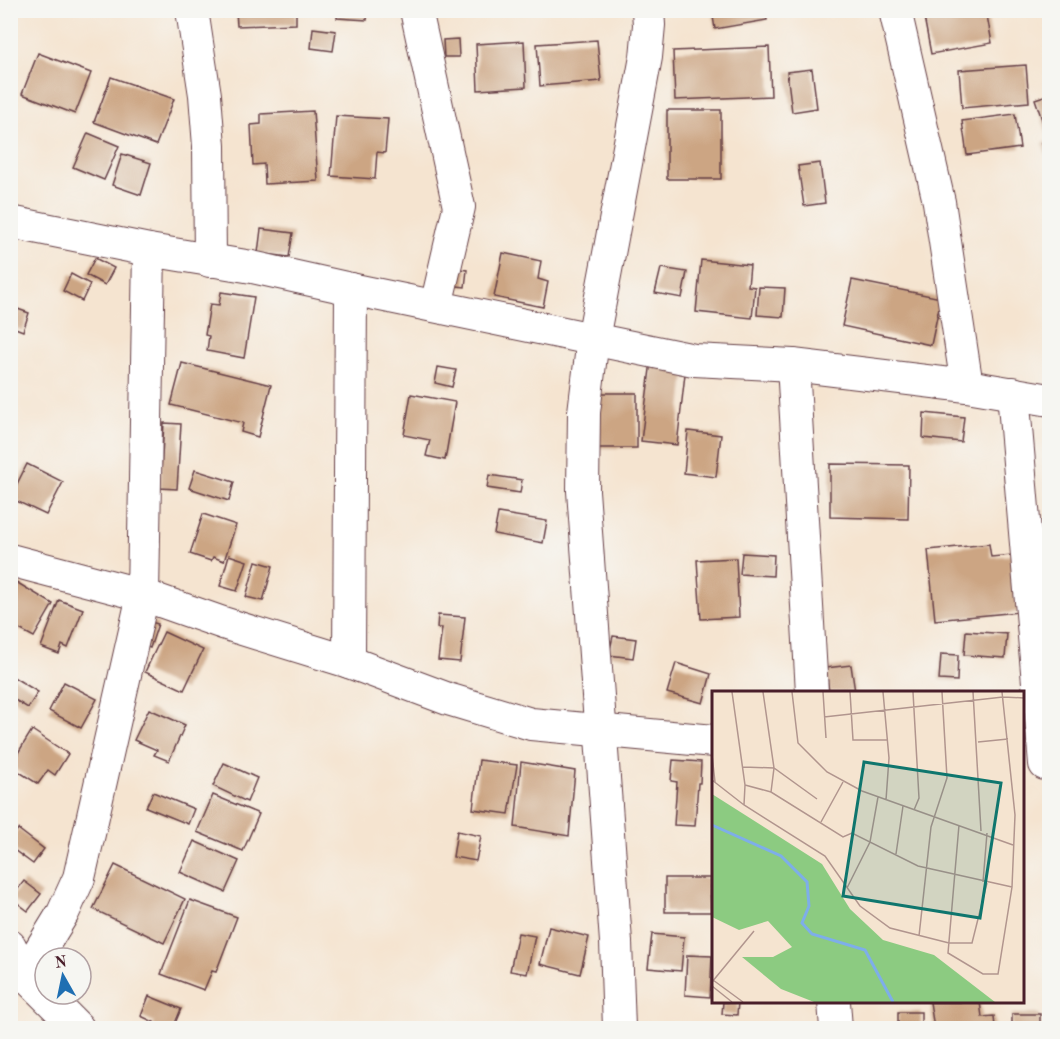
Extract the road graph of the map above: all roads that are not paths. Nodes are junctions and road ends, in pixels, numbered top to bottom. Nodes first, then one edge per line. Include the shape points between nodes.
1 (192, 10) edge
2 (416, 10) edge
3 (648, 10) edge
4 (895, 10) edge
5 (10, 222) edge
6 (149, 250) junction
7 (210, 261) junction
8 (351, 290) junction
9 (436, 306) junction
10 (593, 339) junction
11 (793, 365) junction
12 (967, 386) junction
13 (1013, 393) junction
14 (1050, 400) edge
15 (10, 560) edge
16 (143, 595) junction
17 (349, 662) junction
18 (812, 691) edge
19 (599, 730) junction
20 (712, 741) edge
21 (1039, 764) edge
22 (10, 946) edge
23 (25, 975) junction
24 (834, 1003) edge
25 (78, 1029) edge
26 (619, 1029) edge
27 (836, 1029) edge

1 - 7 street via 206,95
2 - 9 street via 459,207
3 - 10 street via 646,57
4 - 12 street via 939,202
5 - 6 street
6 - 7 street
6 - 16 street
7 - 8 street
8 - 9 street
8 - 17 street
9 - 10 street
10 - 11 street via 694,360
10 - 19 street via 584,412 583,491
11 - 12 street
11 - 18 street
12 - 13 street
13 - 14 street
13 - 21 street
15 - 16 street
16 - 17 street
16 - 23 street via 79,878 63,913
17 - 19 street via 448,699 531,724
19 - 20 street
19 - 26 street
22 - 23 street
23 - 25 street
24 - 27 street

